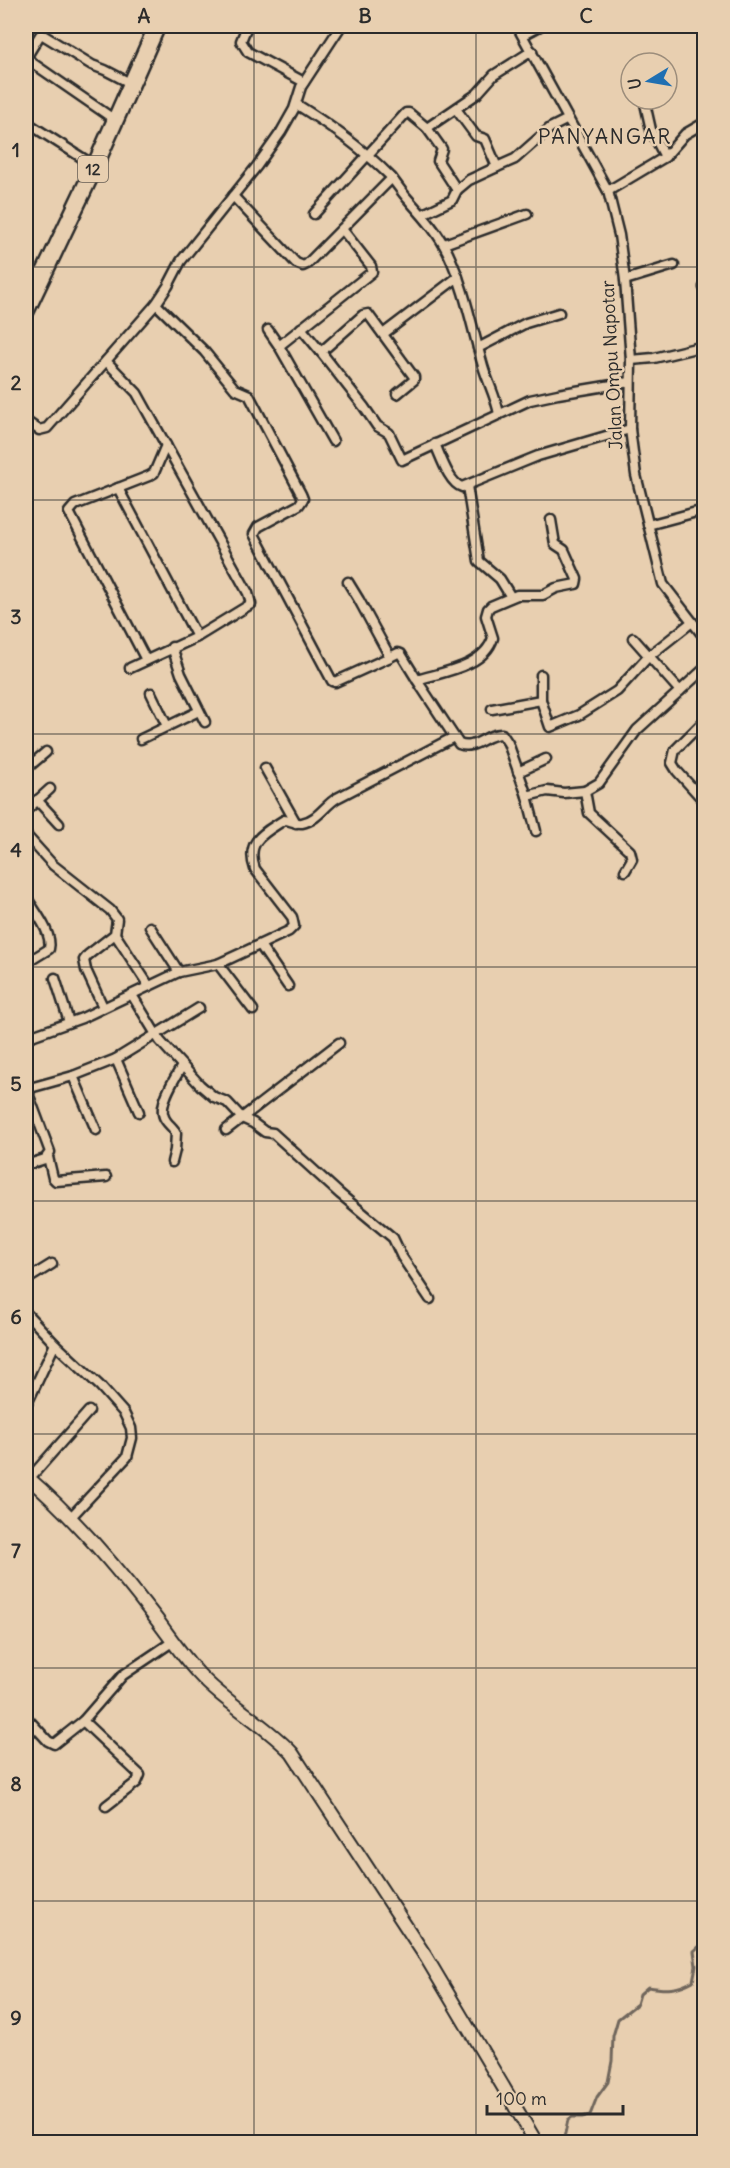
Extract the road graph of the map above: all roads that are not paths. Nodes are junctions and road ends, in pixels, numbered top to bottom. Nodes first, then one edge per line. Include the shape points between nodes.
1 (157, 26) edge
2 (247, 26) edge
3 (341, 26) edge
4 (517, 26) edge
5 (540, 26) edge
6 (523, 35) junction
7 (532, 51) junction
8 (304, 82) junction
9 (132, 84) junction
10 (296, 104) junction
11 (456, 109) junction
12 (647, 111) edge
13 (568, 118) junction
14 (115, 120) junction
15 (26, 122) edge
16 (705, 123) edge
17 (427, 128) junction
18 (367, 155) junction
19 (665, 157) junction
20 (95, 166) junction
21 (497, 167) junction
22 (392, 178) junction
23 (457, 190) junction
24 (608, 191) junction
25 (233, 196) junction
26 (314, 214) dead end
27 (423, 214) junction
28 (527, 214) dead end
29 (342, 229) junction
30 (444, 244) junction
31 (674, 265) dead end
32 (26, 272) edge
33 (43, 273) junction
34 (458, 277) junction
35 (625, 280) junction
36 (156, 304) junction
37 (26, 311) edge
38 (559, 313) dead end
39 (301, 328) junction
40 (268, 330) dead end
41 (383, 334) junction
42 (279, 346) junction
43 (705, 346) edge
44 (478, 348) junction
45 (321, 352) junction
46 (631, 360) junction
47 (106, 361) junction
48 (630, 382) junction
49 (398, 394) dead end
50 (500, 414) junction
51 (26, 422) edge
52 (630, 429) junction
53 (333, 441) dead end
54 (435, 444) junction
55 (166, 445) junction
56 (466, 486) junction
57 (118, 488) junction
58 (705, 510) edge
59 (551, 520) dead end
60 (648, 525) junction
61 (348, 582) dead end
62 (511, 597) junction
63 (692, 622) junction
64 (197, 637) junction
65 (705, 637) edge
66 (633, 638) dead end
67 (172, 647) junction
68 (649, 656) junction
69 (390, 657) junction
70 (146, 660) junction
71 (130, 668) dead end
72 (705, 669) edge
73 (541, 675) dead end
74 (417, 680) junction
75 (680, 690) junction
76 (151, 693) dead end
77 (541, 700) junction
78 (492, 709) dead end
79 (199, 711) junction
80 (705, 721) edge
81 (205, 722) dead end
82 (167, 726) junction
83 (454, 737) junction
84 (141, 739) dead end
85 (46, 752) dead end
86 (546, 759) dead end
87 (265, 768) dead end
88 (26, 769) edge
89 (519, 772) junction
90 (50, 789) dead end
91 (585, 791) junction
92 (526, 796) junction
93 (38, 800) junction
94 (705, 801) edge
95 (27, 808) edge
96 (296, 823) junction
97 (59, 824) dead end
98 (536, 831) dead end
99 (26, 835) edge
100 (625, 871) dead end
101 (28, 900) dead end
102 (150, 927) dead end
103 (115, 934) junction
104 (260, 945) junction
105 (26, 963) edge
106 (219, 964) junction
107 (179, 972) junction
108 (56, 978) dead end
109 (149, 986) junction
110 (288, 986) dead end
111 (132, 995) junction
112 (103, 1006) junction
113 (199, 1008) dead end
114 (253, 1010) dead end
115 (69, 1022) junction
116 (26, 1027) edge
117 (157, 1035) junction
118 (27, 1037) edge
119 (339, 1043) dead end
120 (116, 1059) junction
121 (182, 1066) junction
122 (73, 1076) junction
123 (139, 1112) dead end
124 (242, 1118) junction
125 (96, 1130) dead end
126 (226, 1130) dead end
127 (48, 1157) junction
128 (172, 1162) dead end
129 (26, 1165) edge
130 (106, 1178) dead end
131 (52, 1264) dead end
132 (26, 1279) edge
133 (430, 1299) dead end
134 (26, 1313) edge
135 (55, 1344) junction
136 (26, 1406) edge
137 (89, 1411) dead end
138 (27, 1478) edge
139 (70, 1518) junction
140 (172, 1642) junction
141 (26, 1717) edge
142 (83, 1721) junction
143 (106, 1806) dead end
144 (533, 2139) edge

1 - 9 highway, 12
2 - 8 street via 241,40 248,52
3 - 8 street
4 - 6 street, Jalan Ompu Napotar
5 - 6 street
6 - 7 street, Jalan Ompu Napotar
7 - 11 street via 494,75
7 - 13 street, Jalan Ompu Napotar
8 - 10 street
9 - 14 highway, 12
9 - 14 street via 43,35 27,56
10 - 18 street
10 - 25 street via 281,132
11 - 17 street
11 - 21 street via 476,136 485,139
12 - 19 street via 651,130
13 - 21 street via 546,130 515,159
13 - 24 street, Jalan Ompu Napotar
14 - 20 highway, 12
15 - 20 street
16 - 19 street via 685,134
17 - 18 street via 407,113
17 - 23 street via 442,149 438,161
18 - 22 street
18 - 26 street
19 - 24 street
20 - 33 highway, 12
21 - 23 street via 468,180
22 - 27 street
22 - 29 street
23 - 27 street via 452,200
24 - 35 street, Jalan Ompu Napotar
25 - 29 street via 301,266 308,264
25 - 36 street via 181,261
27 - 30 street
28 - 30 street
29 - 39 street via 372,272
30 - 34 street
31 - 35 street
32 - 33 street
33 - 37 highway, 12
34 - 41 street
34 - 44 street
35 - 46 street, Jalan Ompu Napotar
36 - 47 street
36 - 69 street via 236,389 249,395 301,494 299,505 258,527 254,534 332,681
38 - 44 street via 526,323
39 - 42 street
39 - 45 street
40 - 42 street
41 - 45 street via 366,314
41 - 49 street via 414,378
42 - 53 street
43 - 46 street
44 - 50 street
45 - 54 street via 377,426 389,433 401,460
46 - 48 street, Jalan Ompu Napotar
47 - 51 street via 47,428 39,430
47 - 55 street via 137,393
48 - 50 street via 530,400
48 - 52 street, Jalan Ompu Napotar
50 - 54 street
52 - 56 street via 538,456
52 - 60 street, Jalan Ompu Napotar
54 - 56 street via 453,481
55 - 57 street via 154,473
55 - 64 street via 251,598 248,607
56 - 62 street via 479,561 500,579
57 - 64 street
57 - 70 street via 75,505 69,512
58 - 60 street
59 - 62 street via 555,544 564,550 577,583 543,595
60 - 63 street, Jalan Ompu Napotar via 663,584
61 - 69 street
62 - 74 street via 488,609 486,616 493,638 480,656
63 - 65 street, Jalan Ompu Napotar
63 - 68 street
64 - 67 street
66 - 68 street
67 - 70 street
67 - 79 street via 180,675
68 - 75 street
68 - 77 street via 617,691 570,720 549,727
69 - 74 street via 401,654
70 - 71 street
72 - 75 street
73 - 77 street
74 - 83 street
75 - 91 street via 637,730 599,783
76 - 82 street
77 - 78 street
79 - 81 street
79 - 82 street
80 - 94 street via 675,750 672,760 677,771
82 - 84 street
83 - 89 street via 467,746 501,734
83 - 96 street via 337,798 305,822
85 - 88 street
86 - 89 street
87 - 96 street
89 - 92 street
90 - 93 street
91 - 92 street via 546,791
91 - 100 street via 590,813 630,851 631,862
92 - 98 street
93 - 95 street
93 - 97 street
96 - 104 street via 284,820 257,838 253,849 255,868 294,922 290,931
99 - 103 street via 53,865 115,915
101 - 105 street via 51,945
102 - 107 street
103 - 109 street
103 - 112 street via 84,960
104 - 106 street
104 - 110 street
106 - 107 street
106 - 114 street
107 - 109 street
108 - 115 street
109 - 111 street
111 - 112 street
111 - 117 street
112 - 115 street
113 - 117 street
115 - 118 street
116 - 118 street
117 - 120 street
117 - 121 street
119 - 124 street
120 - 122 street
120 - 123 street
121 - 124 street
121 - 128 street via 163,1106 164,1118 176,1133
122 - 125 street
122 - 127 street via 33,1087 28,1092 49,1147
124 - 126 street
124 - 133 street via 275,1135 393,1238
127 - 129 street
127 - 130 street via 56,1181
131 - 132 street
134 - 135 street
135 - 136 street
135 - 139 street via 124,1413 132,1438 128,1457
137 - 138 street
138 - 139 main road
139 - 140 main road via 134,1591
140 - 142 street via 123,1675
140 - 144 main road via 227,1701 275,1735 292,1753 426,1957
141 - 142 street via 50,1744
142 - 143 street via 140,1775

